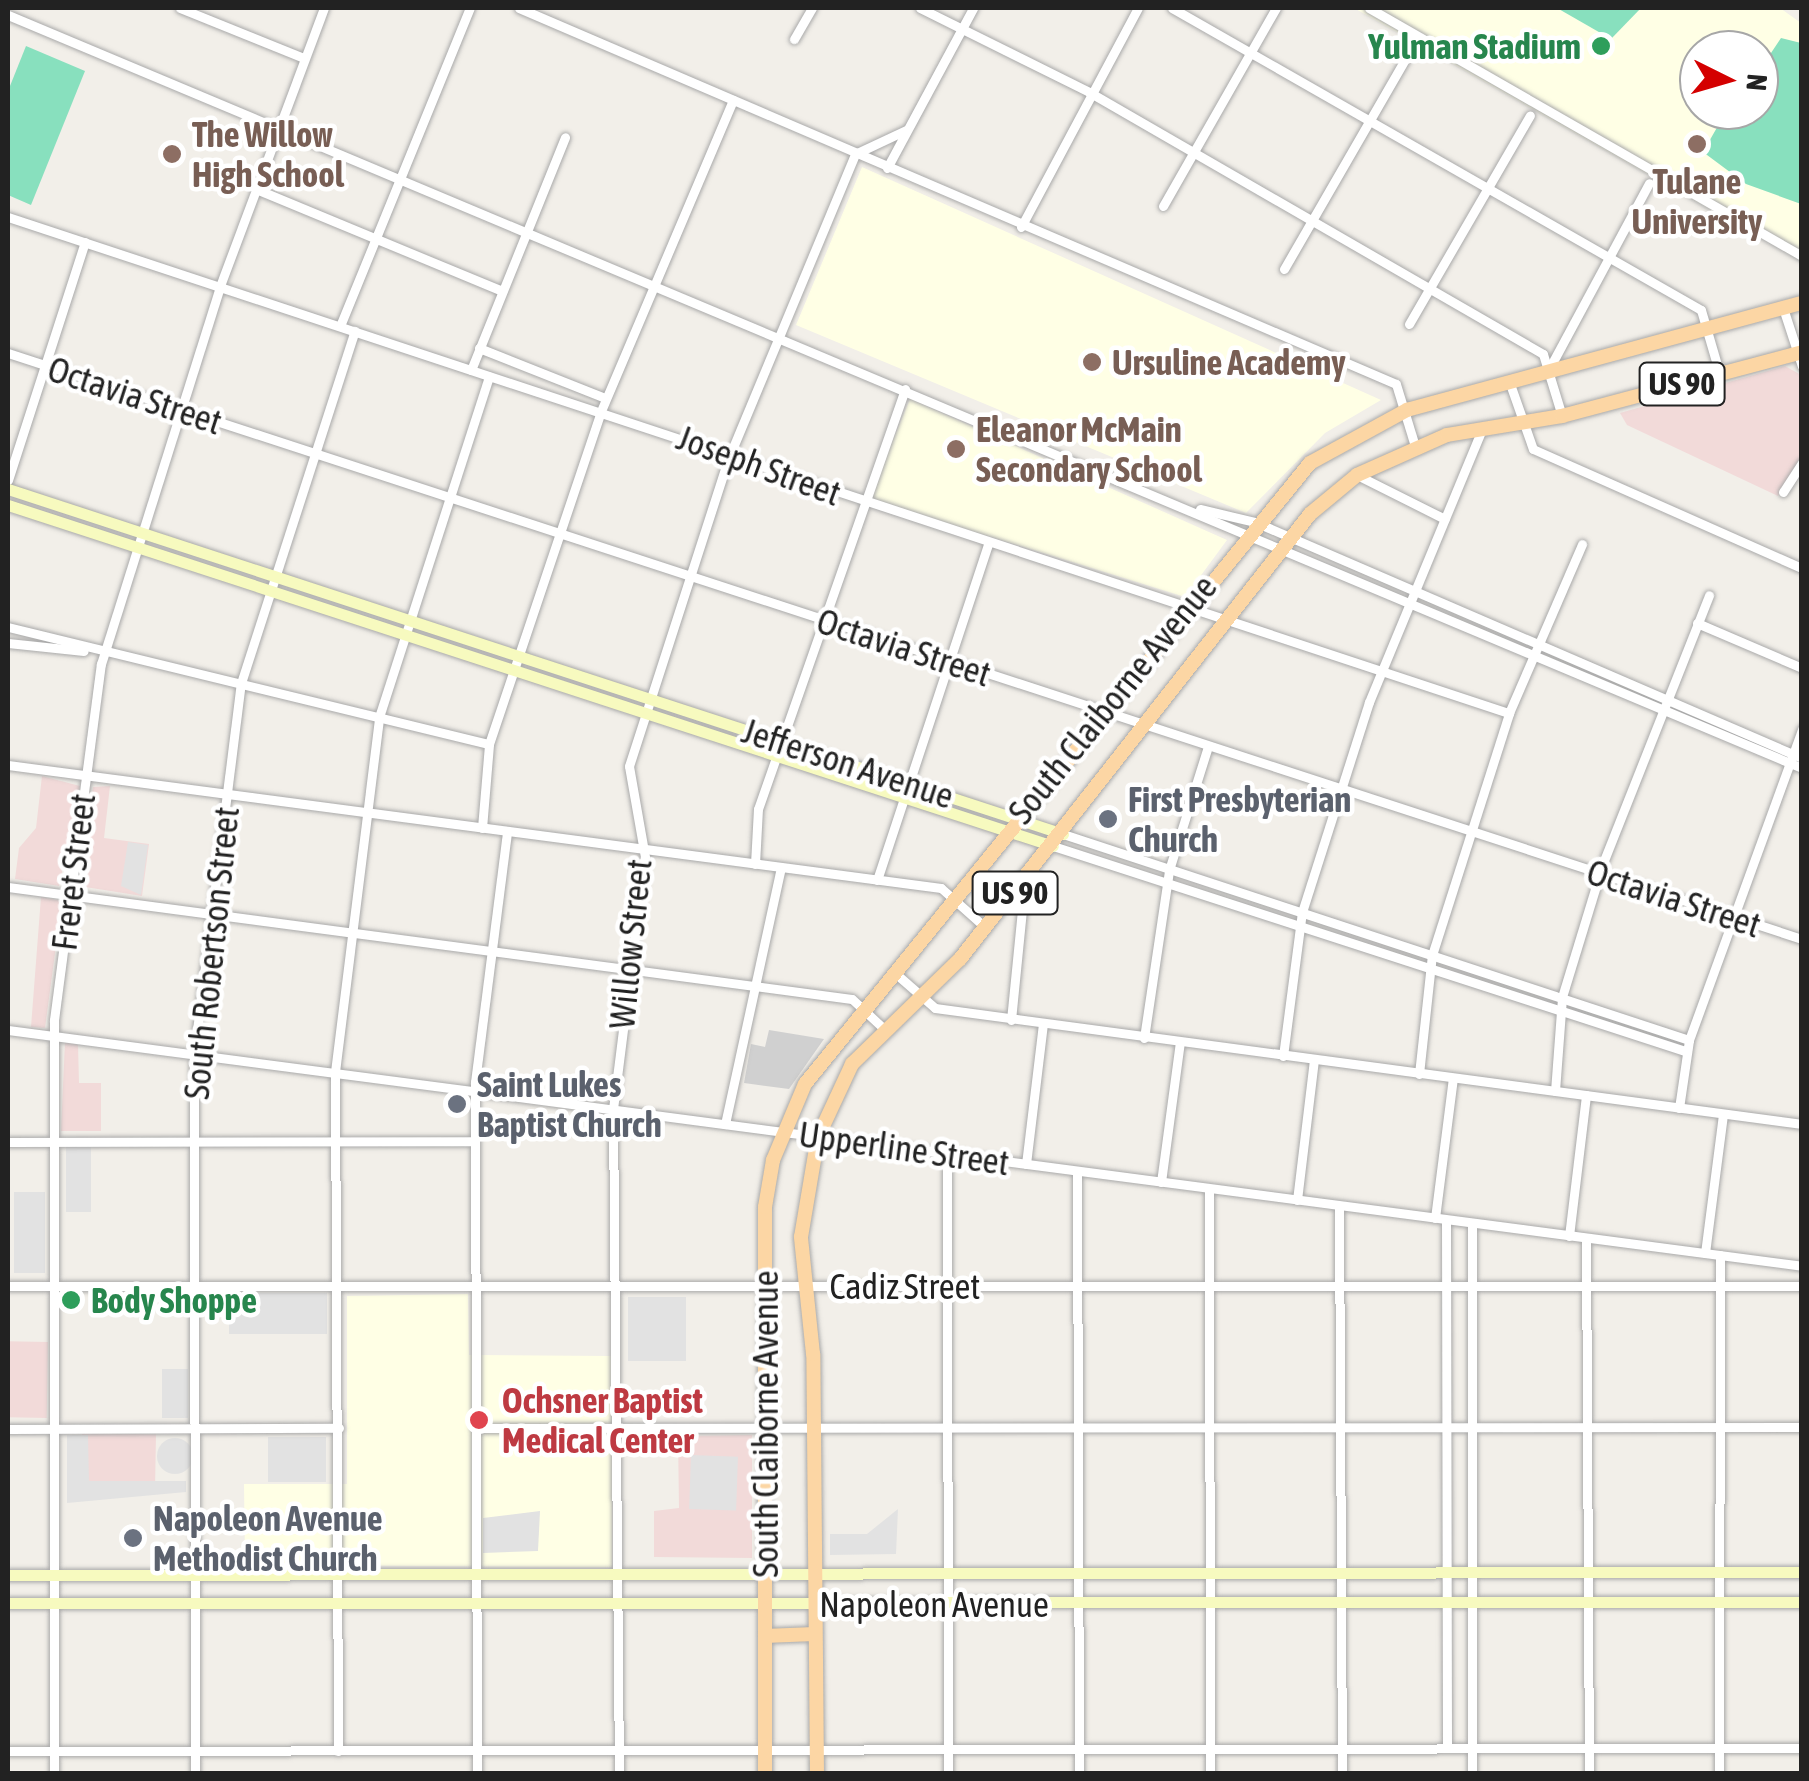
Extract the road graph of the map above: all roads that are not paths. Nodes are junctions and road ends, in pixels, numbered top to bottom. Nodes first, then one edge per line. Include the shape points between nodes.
1 (180, 8) edge
2 (324, 8) edge
3 (470, 8) edge
4 (520, 8) edge
5 (812, 8) edge
6 (920, 8) edge
7 (973, 8) edge
8 (1138, 8) edge
9 (1172, 8) edge
10 (1276, 8) edge
11 (1369, 8) edge
12 (8, 15) edge
13 (961, 29) junction
14 (794, 38) dead end
15 (1412, 47) dead end
16 (1251, 52) junction
17 (304, 58) junction
18 (1089, 92) junction
19 (733, 100) junction
20 (1530, 115) dead end
21 (1370, 120) junction
22 (278, 127) junction
23 (906, 130) junction
24 (564, 138) dead end
25 (1194, 153) junction
26 (855, 154) junction
27 (887, 168) junction
28 (400, 178) junction
29 (1649, 183) dead end
30 (1490, 188) junction
31 (256, 189) junction
32 (1163, 206) dead end
33 (8, 217) edge
34 (1312, 220) junction
35 (1021, 228) junction
36 (526, 231) junction
37 (374, 238) junction
38 (85, 242) junction
39 (1608, 256) junction
40 (1802, 256) edge
41 (1284, 269) dead end
42 (654, 284) junction
43 (220, 286) junction
44 (1430, 288) junction
45 (500, 290) junction
46 (1802, 303) edge
47 (1783, 308) junction
48 (1409, 324) dead end
49 (340, 326) junction
50 (1708, 329) junction
51 (355, 331) junction
52 (779, 336) junction
53 (478, 348) junction
54 (8, 353) edge
55 (1799, 357) edge
56 (46, 366) junction
57 (1550, 369) junction
58 (471, 370) junction
59 (1720, 374) junction
60 (489, 376) junction
61 (1509, 381) junction
62 (905, 388) junction
63 (606, 398) junction
64 (180, 410) junction
65 (601, 410) junction
66 (1407, 410) junction
67 (1562, 416) junction
68 (1520, 424) junction
69 (1482, 429) junction
70 (1414, 446) junction
71 (314, 454) junction
72 (730, 456) junction
73 (1802, 464) edge
74 (1357, 475) junction
75 (8, 480) edge
76 (8, 489) edge
77 (1783, 492) dead end
78 (450, 498) junction
79 (860, 501) junction
80 (8, 505) edge
81 (1186, 505) junction
82 (1445, 519) junction
83 (1255, 522) junction
84 (140, 532) junction
85 (559, 534) junction
86 (1241, 537) junction
87 (1292, 538) junction
88 (988, 544) junction
89 (1582, 544) dead end
90 (135, 548) junction
91 (1281, 554) junction
92 (1802, 568) edge
93 (688, 575) junction
94 (275, 576) junction
95 (270, 590) junction
96 (1414, 594) junction
97 (1710, 596) dead end
98 (1409, 606) junction
99 (1186, 608) junction
100 (819, 618) junction
101 (409, 620) junction
102 (1232, 622) junction
103 (1698, 623) junction
104 (8, 627) edge
105 (405, 634) junction
106 (8, 642) edge
107 (103, 652) junction
108 (1537, 653) junction
109 (949, 661) junction
110 (516, 662) junction
111 (1802, 668) edge
112 (1382, 670) junction
113 (241, 683) junction
114 (645, 705) junction
115 (1663, 706) junction
116 (1104, 712) junction
117 (1509, 713) junction
118 (378, 717) junction
119 (1150, 726) junction
120 (1802, 729) edge
121 (779, 741) junction
122 (490, 744) junction
123 (1208, 746) junction
124 (775, 755) junction
125 (1787, 757) junction
126 (1802, 758) edge
127 (8, 766) edge
128 (1802, 768) edge
129 (86, 776) junction
130 (909, 783) junction
131 (1342, 788) junction
132 (226, 795) junction
133 (904, 798) junction
134 (367, 813) junction
135 (1018, 818) junction
136 (482, 828) junction
137 (507, 831) junction
138 (1007, 832) junction
139 (1471, 832) junction
140 (1058, 840) junction
141 (642, 848) junction
142 (755, 864) junction
143 (781, 868) junction
144 (1169, 870) junction
145 (1601, 873) junction
146 (878, 880) junction
147 (1026, 880) junction
148 (1167, 882) junction
149 (8, 887) edge
150 (70, 895) junction
151 (952, 898) junction
152 (1302, 912) junction
153 (212, 914) junction
154 (1730, 916) junction
155 (1301, 926) junction
156 (986, 928) junction
157 (352, 934) junction
158 (1802, 940) edge
159 (491, 951) junction
160 (1432, 954) junction
161 (630, 968) junction
162 (1431, 969) junction
163 (893, 971) junction
164 (758, 986) junction
165 (920, 994) junction
166 (1562, 997) junction
167 (864, 1007) junction
168 (1565, 1011) junction
169 (1011, 1020) junction
170 (1043, 1024) junction
171 (882, 1027) junction
172 (8, 1030) edge
173 (53, 1036) junction
174 (1144, 1038) junction
175 (1180, 1042) junction
176 (1687, 1045) junction
177 (194, 1054) junction
178 (1283, 1056) junction
179 (1314, 1060) junction
180 (335, 1072) junction
181 (1419, 1074) junction
182 (1453, 1078) junction
183 (476, 1091) junction
184 (1555, 1091) junction
185 (1586, 1095) junction
186 (1679, 1108) junction
187 (612, 1109) junction
188 (1723, 1114) junction
189 (725, 1124) junction
190 (1802, 1124) edge
191 (782, 1132) junction
192 (818, 1137) junction
193 (195, 1141) junction
194 (336, 1141) junction
195 (475, 1141) junction
196 (8, 1142) edge
197 (54, 1142) junction
198 (947, 1154) junction
199 (1026, 1164) junction
200 (1077, 1171) junction
201 (1161, 1182) junction
202 (1209, 1188) junction
203 (1297, 1200) junction
204 (1339, 1206) junction
205 (1440, 1219) junction
206 (1472, 1223) junction
207 (1569, 1236) junction
208 (1586, 1238) junction
209 (1705, 1253) junction
210 (1720, 1255) junction
211 (1802, 1266) edge
212 (1210, 1284) junction
213 (1339, 1284) junction
214 (1444, 1284) junction
215 (1586, 1284) junction
216 (1078, 1285) junction
217 (1469, 1285) junction
218 (8, 1286) edge
219 (55, 1286) junction
220 (194, 1286) junction
221 (617, 1286) junction
222 (764, 1286) junction
223 (806, 1286) junction
224 (948, 1286) junction
225 (1719, 1286) junction
226 (1802, 1286) edge
227 (476, 1287) junction
228 (338, 1288) junction
229 (619, 1426) junction
230 (1340, 1426) junction
231 (1446, 1426) junction
232 (1470, 1426) junction
233 (1588, 1426) junction
234 (1718, 1427) junction
235 (1802, 1427) edge
236 (55, 1428) junction
237 (196, 1428) junction
238 (339, 1428) junction
239 (474, 1428) junction
240 (766, 1428) junction
241 (814, 1428) junction
242 (948, 1428) junction
243 (1079, 1428) junction
244 (1210, 1428) junction
245 (8, 1429) edge
246 (1446, 1548) junction
247 (1470, 1548) junction
248 (1446, 1572) junction
249 (1470, 1572) junction
250 (1588, 1572) junction
251 (1718, 1572) junction
252 (1802, 1572) edge
253 (1210, 1573) junction
254 (1341, 1573) junction
255 (195, 1574) junction
256 (340, 1574) junction
257 (476, 1574) junction
258 (618, 1574) junction
259 (765, 1574) junction
260 (814, 1574) junction
261 (948, 1574) junction
262 (1080, 1574) junction
263 (8, 1575) edge
264 (54, 1575) junction
265 (1588, 1602) junction
266 (1719, 1602) junction
267 (1802, 1602) edge
268 (8, 1603) edge
269 (54, 1603) junction
270 (1080, 1603) junction
271 (1210, 1603) junction
272 (1341, 1603) junction
273 (1445, 1603) junction
274 (1470, 1603) junction
275 (195, 1604) junction
276 (339, 1604) junction
277 (476, 1604) junction
278 (618, 1604) junction
279 (948, 1604) junction
280 (765, 1605) junction
281 (814, 1605) junction
282 (814, 1634) junction
283 (765, 1636) junction
284 (1342, 1748) junction
285 (1447, 1748) junction
286 (1472, 1748) junction
287 (1802, 1748) edge
288 (1718, 1749) junction
289 (765, 1750) junction
290 (948, 1750) junction
291 (1080, 1750) junction
292 (1210, 1750) junction
293 (1589, 1750) junction
294 (196, 1751) junction
295 (338, 1751) junction
296 (477, 1751) junction
297 (619, 1751) junction
298 (817, 1751) junction
299 (8, 1752) edge
300 (54, 1752) junction
301 (54, 1774) edge
302 (196, 1774) edge
303 (477, 1774) edge
304 (619, 1774) edge
305 (765, 1774) edge
306 (817, 1774) edge
307 (948, 1774) edge
308 (1080, 1774) edge
309 (1210, 1774) edge
310 (1342, 1774) edge
311 (1472, 1774) edge
312 (1589, 1774) edge
313 (1718, 1774) edge

1 - 17 street
2 - 17 street, Freret Street
3 - 28 street
4 - 19 street
5 - 14 street
6 - 13 street
7 - 13 street
8 - 18 street
9 - 16 street
10 - 16 street
11 - 40 street
12 - 22 street
13 - 18 street
13 - 23 street
15 - 21 street
16 - 21 street
16 - 25 street
17 - 22 street, Freret Street
18 - 25 street
18 - 35 street
19 - 26 street
19 - 42 street
20 - 30 street
21 - 30 street
21 - 34 street
22 - 28 street
22 - 31 street, Freret Street
23 - 26 street
23 - 27 street
24 - 36 street
25 - 32 street
25 - 34 street
26 - 27 street
26 - 52 street, Willow Street
27 - 35 street
28 - 36 street
28 - 37 street
29 - 39 street
30 - 39 street
30 - 44 street
31 - 37 street
31 - 43 street, Freret Street
33 - 38 street, Joseph Street
34 - 41 street
34 - 44 street
35 - 66 street via 1396,384
36 - 42 street
36 - 45 street
37 - 45 street
37 - 49 street
38 - 43 street, Joseph Street
38 - 56 street
39 - 50 street via 1702,310
39 - 57 street
42 - 52 street
42 - 63 street
43 - 49 street, Joseph Street
43 - 64 street, Freret Street
44 - 48 street
44 - 57 street via 1542,354
45 - 53 street
46 - 47 main road, South Claiborne Avenue / US 90
47 - 50 main road, South Claiborne Avenue / US 90
47 - 55 street
49 - 51 street, Joseph Street
50 - 57 main road, South Claiborne Avenue / US 90
50 - 59 street
51 - 58 street, Joseph Street
51 - 71 street, South Robertson Street
52 - 62 street
52 - 72 street, Willow Street
53 - 58 street
53 - 63 street
54 - 56 street, Octavia Street
55 - 59 main road, South Claiborne Avenue / US 90
56 - 64 street, Octavia Street
56 - 75 street
57 - 61 main road, South Claiborne Avenue / US 90
57 - 67 street
58 - 60 street, Joseph Street
59 - 67 main road, South Claiborne Avenue / US 90
60 - 65 street, Joseph Street
60 - 78 street
61 - 66 main road, South Claiborne Avenue / US 90
61 - 68 street
62 - 79 street
62 - 81 street
63 - 65 street
64 - 71 street, Octavia Street
64 - 84 street, Freret Street
65 - 72 street, Joseph Street
65 - 85 street
66 - 70 street
66 - 83 main road, South Claiborne Avenue / US 90 via 1336,443
67 - 68 main road, South Claiborne Avenue / US 90
68 - 69 main road, South Claiborne Avenue / US 90
68 - 92 street via 1533,449
69 - 70 main road, South Claiborne Avenue / US 90
69 - 82 street
70 - 74 main road, South Claiborne Avenue / US 90
71 - 78 street, Octavia Street
71 - 94 street, South Robertson Street
72 - 79 street, Joseph Street
72 - 93 street, Willow Street
73 - 77 street
74 - 82 street
74 - 87 main road, South Claiborne Avenue / US 90
76 - 84 main road, Jefferson Avenue
78 - 85 street, Octavia Street
78 - 101 street
79 - 88 street, Joseph Street
79 - 100 street
80 - 90 main road, Jefferson Avenue
81 - 83 street
81 - 86 street
82 - 96 street
83 - 86 main road, South Claiborne Avenue / US 90
83 - 87 street
84 - 90 street, Freret Street
84 - 94 main road, Jefferson Avenue
85 - 93 street, Octavia Street
85 - 110 street
86 - 91 street
86 - 99 main road, South Claiborne Avenue / US 90
87 - 91 main road, South Claiborne Avenue / US 90
87 - 96 street
88 - 99 street, Joseph Street
88 - 109 street
89 - 108 street
90 - 95 main road, Jefferson Avenue
90 - 107 street, Freret Street
91 - 98 street
91 - 102 main road, South Claiborne Avenue / US 90
93 - 100 street, Octavia Street
93 - 114 street, Willow Street
94 - 95 street, South Robertson Street
94 - 101 main road, Jefferson Avenue
95 - 105 main road, Jefferson Avenue
95 - 113 street, South Robertson Street
96 - 98 street
96 - 108 street
97 - 103 street
98 - 108 street
98 - 112 street
99 - 102 street, Joseph Street
99 - 116 main road, South Claiborne Avenue / US 90
100 - 109 street, Octavia Street
100 - 121 street
101 - 105 street
101 - 110 main road, Jefferson Avenue
102 - 112 street, Joseph Street
102 - 119 main road, South Claiborne Avenue / US 90
103 - 111 street
103 - 115 street
104 - 107 street
105 - 110 main road, Jefferson Avenue
105 - 118 street
106 - 107 street
107 - 113 street
107 - 129 street, Freret Street
108 - 115 street
108 - 117 street
109 - 116 street, Octavia Street
109 - 130 street
110 - 114 main road, Jefferson Avenue
110 - 122 street
112 - 117 street, Joseph Street
112 - 131 street
113 - 118 street
113 - 132 street, South Robertson Street
114 - 121 main road, Jefferson Avenue
114 - 124 main road, Jefferson Avenue
114 - 141 street, Willow Street via 628,787
115 - 125 street
115 - 145 street
116 - 119 street, Octavia Street
116 - 135 main road, South Claiborne Avenue / US 90
117 - 139 street
118 - 122 street
118 - 134 street
119 - 123 street, Octavia Street
119 - 140 main road, South Claiborne Avenue / US 90
120 - 125 street
121 - 124 street
121 - 130 main road, Jefferson Avenue
122 - 136 street
123 - 131 street, Octavia Street
123 - 144 street
124 - 133 main road, Jefferson Avenue
124 - 142 street via 755,820
125 - 126 street
125 - 128 street
125 - 154 street
127 - 129 street
129 - 132 street
129 - 150 street, Freret Street
130 - 133 street
130 - 135 main road, Jefferson Avenue
131 - 139 street, Octavia Street
131 - 152 street
132 - 134 street
132 - 153 street, South Robertson Street
133 - 138 main road, Jefferson Avenue
133 - 146 street
134 - 136 street
134 - 157 street
135 - 138 main road, South Claiborne Avenue / US 90
135 - 140 main road, Jefferson Avenue
136 - 137 street
137 - 141 street
137 - 159 street
138 - 140 main road, Jefferson Avenue
138 - 151 main road, South Claiborne Avenue / US 90
139 - 145 street, Octavia Street
139 - 160 street
140 - 144 street, Jefferson Avenue
140 - 147 main road, South Claiborne Avenue / US 90
140 - 148 street, Jefferson Avenue
141 - 142 street
141 - 161 street, Willow Street
142 - 143 street
143 - 146 street
143 - 164 street
144 - 148 street
144 - 152 street, Jefferson Avenue
145 - 154 street, Octavia Street
145 - 166 street
146 - 151 street via 941,888
147 - 156 main road, South Claiborne Avenue / US 90
147 - 169 street
148 - 155 street, Jefferson Avenue
148 - 174 street
149 - 150 street
150 - 153 street
150 - 173 street, Freret Street
151 - 156 street
151 - 163 main road, South Claiborne Avenue / US 90
152 - 155 street
152 - 160 street, Jefferson Avenue
153 - 157 street
153 - 177 street, South Robertson Street
154 - 158 street, Octavia Street
154 - 176 street
155 - 162 street, Jefferson Avenue
155 - 178 street
156 - 165 main road, South Claiborne Avenue / US 90
157 - 159 street
157 - 180 street
159 - 161 street
159 - 183 street
160 - 162 street
160 - 166 street, Jefferson Avenue
161 - 164 street
161 - 187 street, Willow Street
162 - 168 street, Jefferson Avenue
162 - 181 street
163 - 165 street
163 - 167 main road, South Claiborne Avenue / US 90
164 - 167 street
164 - 189 street
165 - 169 street via 934,1008
165 - 171 main road, South Claiborne Avenue / US 90
166 - 168 street
166 - 176 street, Jefferson Avenue
167 - 171 street
167 - 191 main road, South Claiborne Avenue / US 90 via 804,1084
168 - 176 street, Jefferson Avenue
168 - 184 street
169 - 170 street
170 - 174 street
170 - 199 street
171 - 192 main road, South Claiborne Avenue / US 90 via 852,1064
172 - 173 street, Upperline Street
173 - 177 street, Upperline Street
173 - 197 street, Freret Street
174 - 175 street
175 - 178 street
175 - 201 street
176 - 186 street
177 - 180 street, Upperline Street
177 - 193 street, South Robertson Street
178 - 179 street
179 - 181 street
179 - 203 street
180 - 183 street, Upperline Street
180 - 194 street
181 - 182 street
182 - 184 street
182 - 205 street
183 - 187 street, Upperline Street
183 - 195 street
184 - 185 street
185 - 186 street
185 - 207 street
186 - 188 street
187 - 189 street, Upperline Street
187 - 221 street, Willow Street
188 - 190 street
188 - 209 street
189 - 191 street, Upperline Street
191 - 192 street, Upperline Street
191 - 222 main road, South Claiborne Avenue / US 90 via 765,1207
192 - 198 street, Upperline Street
192 - 223 main road, South Claiborne Avenue / US 90 via 804,1195
193 - 194 street
193 - 197 street
193 - 220 street, South Robertson Street
194 - 195 street
194 - 228 street
195 - 227 street
196 - 197 street
197 - 219 street, Freret Street
198 - 199 street, Upperline Street
198 - 224 street
199 - 200 street, Upperline Street
200 - 201 street, Upperline Street
200 - 216 street
201 - 202 street, Upperline Street
202 - 203 street, Upperline Street
202 - 212 street
203 - 204 street, Upperline Street
204 - 205 street, Upperline Street
204 - 213 street
205 - 206 street, Upperline Street
205 - 214 street
206 - 207 street, Upperline Street
206 - 217 street
207 - 208 street, Upperline Street
208 - 209 street, Upperline Street
208 - 215 street
209 - 210 street, Upperline Street
210 - 211 street, Upperline Street
210 - 225 street
212 - 213 street, Cadiz Street
212 - 216 street, Cadiz Street
212 - 244 street
213 - 214 street, Cadiz Street
213 - 230 street
214 - 217 street, Cadiz Street
214 - 231 street
215 - 217 street, Cadiz Street
215 - 225 street, Cadiz Street
215 - 233 street
216 - 224 street, Cadiz Street
216 - 243 street
217 - 232 street
218 - 219 street, Cadiz Street
219 - 220 street, Cadiz Street
219 - 236 street, Freret Street
220 - 228 street, Cadiz Street
220 - 237 street, South Robertson Street
221 - 222 street, Cadiz Street
221 - 227 street, Cadiz Street
221 - 229 street, Willow Street
222 - 223 street, Cadiz Street
222 - 240 main road, South Claiborne Avenue / US 90
223 - 224 street, Cadiz Street
223 - 241 main road, South Claiborne Avenue / US 90
224 - 242 street
225 - 226 street, Cadiz Street
225 - 234 street
227 - 228 street, Cadiz Street
227 - 239 street
228 - 238 street
229 - 239 street
229 - 240 street
229 - 258 street, Willow Street
230 - 231 street
230 - 244 street
230 - 254 street
231 - 232 street
231 - 246 street
232 - 233 street
232 - 247 street
233 - 234 street
233 - 250 street
234 - 235 street
234 - 251 street
236 - 237 street
236 - 245 street
236 - 264 street, Freret Street
237 - 238 street
237 - 255 street, South Robertson Street
238 - 256 street
239 - 257 street
240 - 241 street
240 - 259 main road, South Claiborne Avenue / US 90
241 - 242 street
241 - 260 main road, South Claiborne Avenue / US 90
242 - 243 street
242 - 261 street
243 - 244 street
243 - 262 street
244 - 253 street
246 - 247 street
246 - 248 street
247 - 249 street
248 - 249 main road, Napoleon Avenue
248 - 254 main road, Napoleon Avenue
248 - 273 street
249 - 250 main road, Napoleon Avenue
249 - 274 street
250 - 251 main road, Napoleon Avenue
250 - 265 street
251 - 252 main road, Napoleon Avenue
251 - 266 street
253 - 254 main road, Napoleon Avenue
253 - 262 main road, Napoleon Avenue
253 - 271 street
254 - 272 street
255 - 256 main road, Napoleon Avenue
255 - 264 main road, Napoleon Avenue
255 - 275 street, South Robertson Street
256 - 257 main road, Napoleon Avenue
256 - 276 street
257 - 258 main road, Napoleon Avenue
257 - 277 street
258 - 259 main road, Napoleon Avenue
258 - 278 street, Willow Street
259 - 260 main road, Napoleon Avenue
259 - 280 main road, South Claiborne Avenue / US 90
260 - 261 main road, Napoleon Avenue
260 - 281 main road, South Claiborne Avenue / US 90
261 - 262 main road, Napoleon Avenue
261 - 279 street
262 - 270 street
263 - 264 main road, Napoleon Avenue
264 - 269 street, Freret Street
265 - 266 main road, Napoleon Avenue
265 - 274 main road, Napoleon Avenue
265 - 293 street
266 - 267 main road, Napoleon Avenue
266 - 288 street
268 - 269 main road, Napoleon Avenue
269 - 275 main road, Napoleon Avenue
269 - 300 street, Freret Street
270 - 271 main road, Napoleon Avenue
270 - 279 main road, Napoleon Avenue
270 - 291 street
271 - 272 main road, Napoleon Avenue
271 - 292 street
272 - 273 main road, Napoleon Avenue
272 - 284 street
273 - 274 main road, Napoleon Avenue
273 - 285 street
274 - 286 street
275 - 276 main road, Napoleon Avenue
275 - 294 street, South Robertson Street
276 - 277 main road, Napoleon Avenue
276 - 295 street
277 - 278 main road, Napoleon Avenue
277 - 296 street
278 - 280 main road, Napoleon Avenue
278 - 297 street, Willow Street
279 - 281 main road, Napoleon Avenue
279 - 290 street
280 - 281 main road, Napoleon Avenue
280 - 283 main road, South Claiborne Avenue / US 90
281 - 282 main road, South Claiborne Avenue / US 90
282 - 283 main road
282 - 298 main road, South Claiborne Avenue / US 90
283 - 289 main road, South Claiborne Avenue / US 90
284 - 285 street
284 - 292 street
284 - 310 street
285 - 286 street
286 - 293 street
286 - 311 street
287 - 288 street
288 - 293 street
288 - 313 street
289 - 297 street
289 - 298 street
289 - 305 main road, South Claiborne Avenue / US 90
290 - 291 street
290 - 298 street
290 - 307 street
291 - 292 street
291 - 308 street
292 - 309 street
293 - 312 street
294 - 295 street
294 - 300 street
294 - 302 street, South Robertson Street
295 - 296 street
296 - 297 street
296 - 303 street
297 - 304 street, Willow Street
298 - 306 main road, South Claiborne Avenue / US 90
299 - 300 street
300 - 301 street, Freret Street

